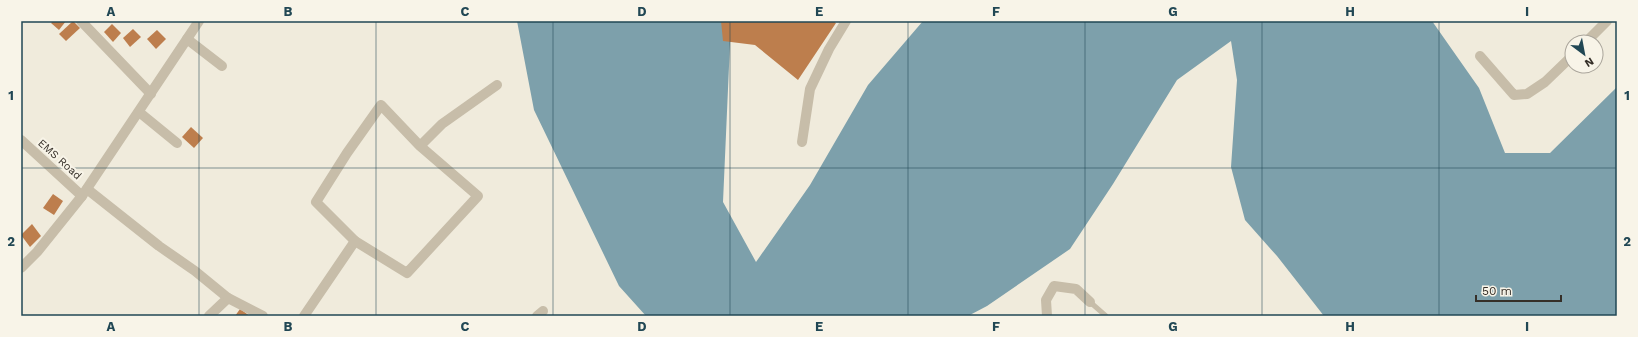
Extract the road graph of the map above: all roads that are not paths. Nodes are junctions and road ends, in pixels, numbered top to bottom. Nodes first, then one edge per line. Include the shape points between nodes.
1 (81, 21) edge
2 (199, 21) edge
3 (846, 21) edge
4 (1608, 21) edge
5 (1594, 34) edge
6 (187, 39) junction
7 (1480, 56) dead end
8 (1564, 64) edge
9 (222, 66) dead end
10 (497, 85) dead end
11 (151, 94) junction
12 (139, 112) junction
13 (21, 140) edge
14 (802, 142) dead end
15 (176, 143) dead end
16 (420, 146) junction
17 (85, 193) junction
18 (356, 241) junction
19 (21, 268) edge
20 (228, 298) junction
21 (1090, 302) joint
22 (209, 316) edge
23 (263, 316) edge
24 (304, 316) edge
25 (1047, 316) edge
26 (1106, 316) edge

1 - 11 street
2 - 6 street
3 - 14 street via 810,89
4 - 5 street
6 - 9 street
6 - 11 street
7 - 8 street via 1514,95 1527,94 1545,82
10 - 16 street via 442,124
11 - 12 street
12 - 15 street
12 - 17 street
13 - 17 street, EMS Road
16 - 18 street via 381,104 316,202
16 - 18 street via 478,196 407,273
17 - 19 street
17 - 20 street, EMS Road via 195,271
18 - 24 street
20 - 22 street
20 - 23 street, EMS Road
21 - 25 street via 1076,289 1054,286 1046,300
21 - 26 lane

